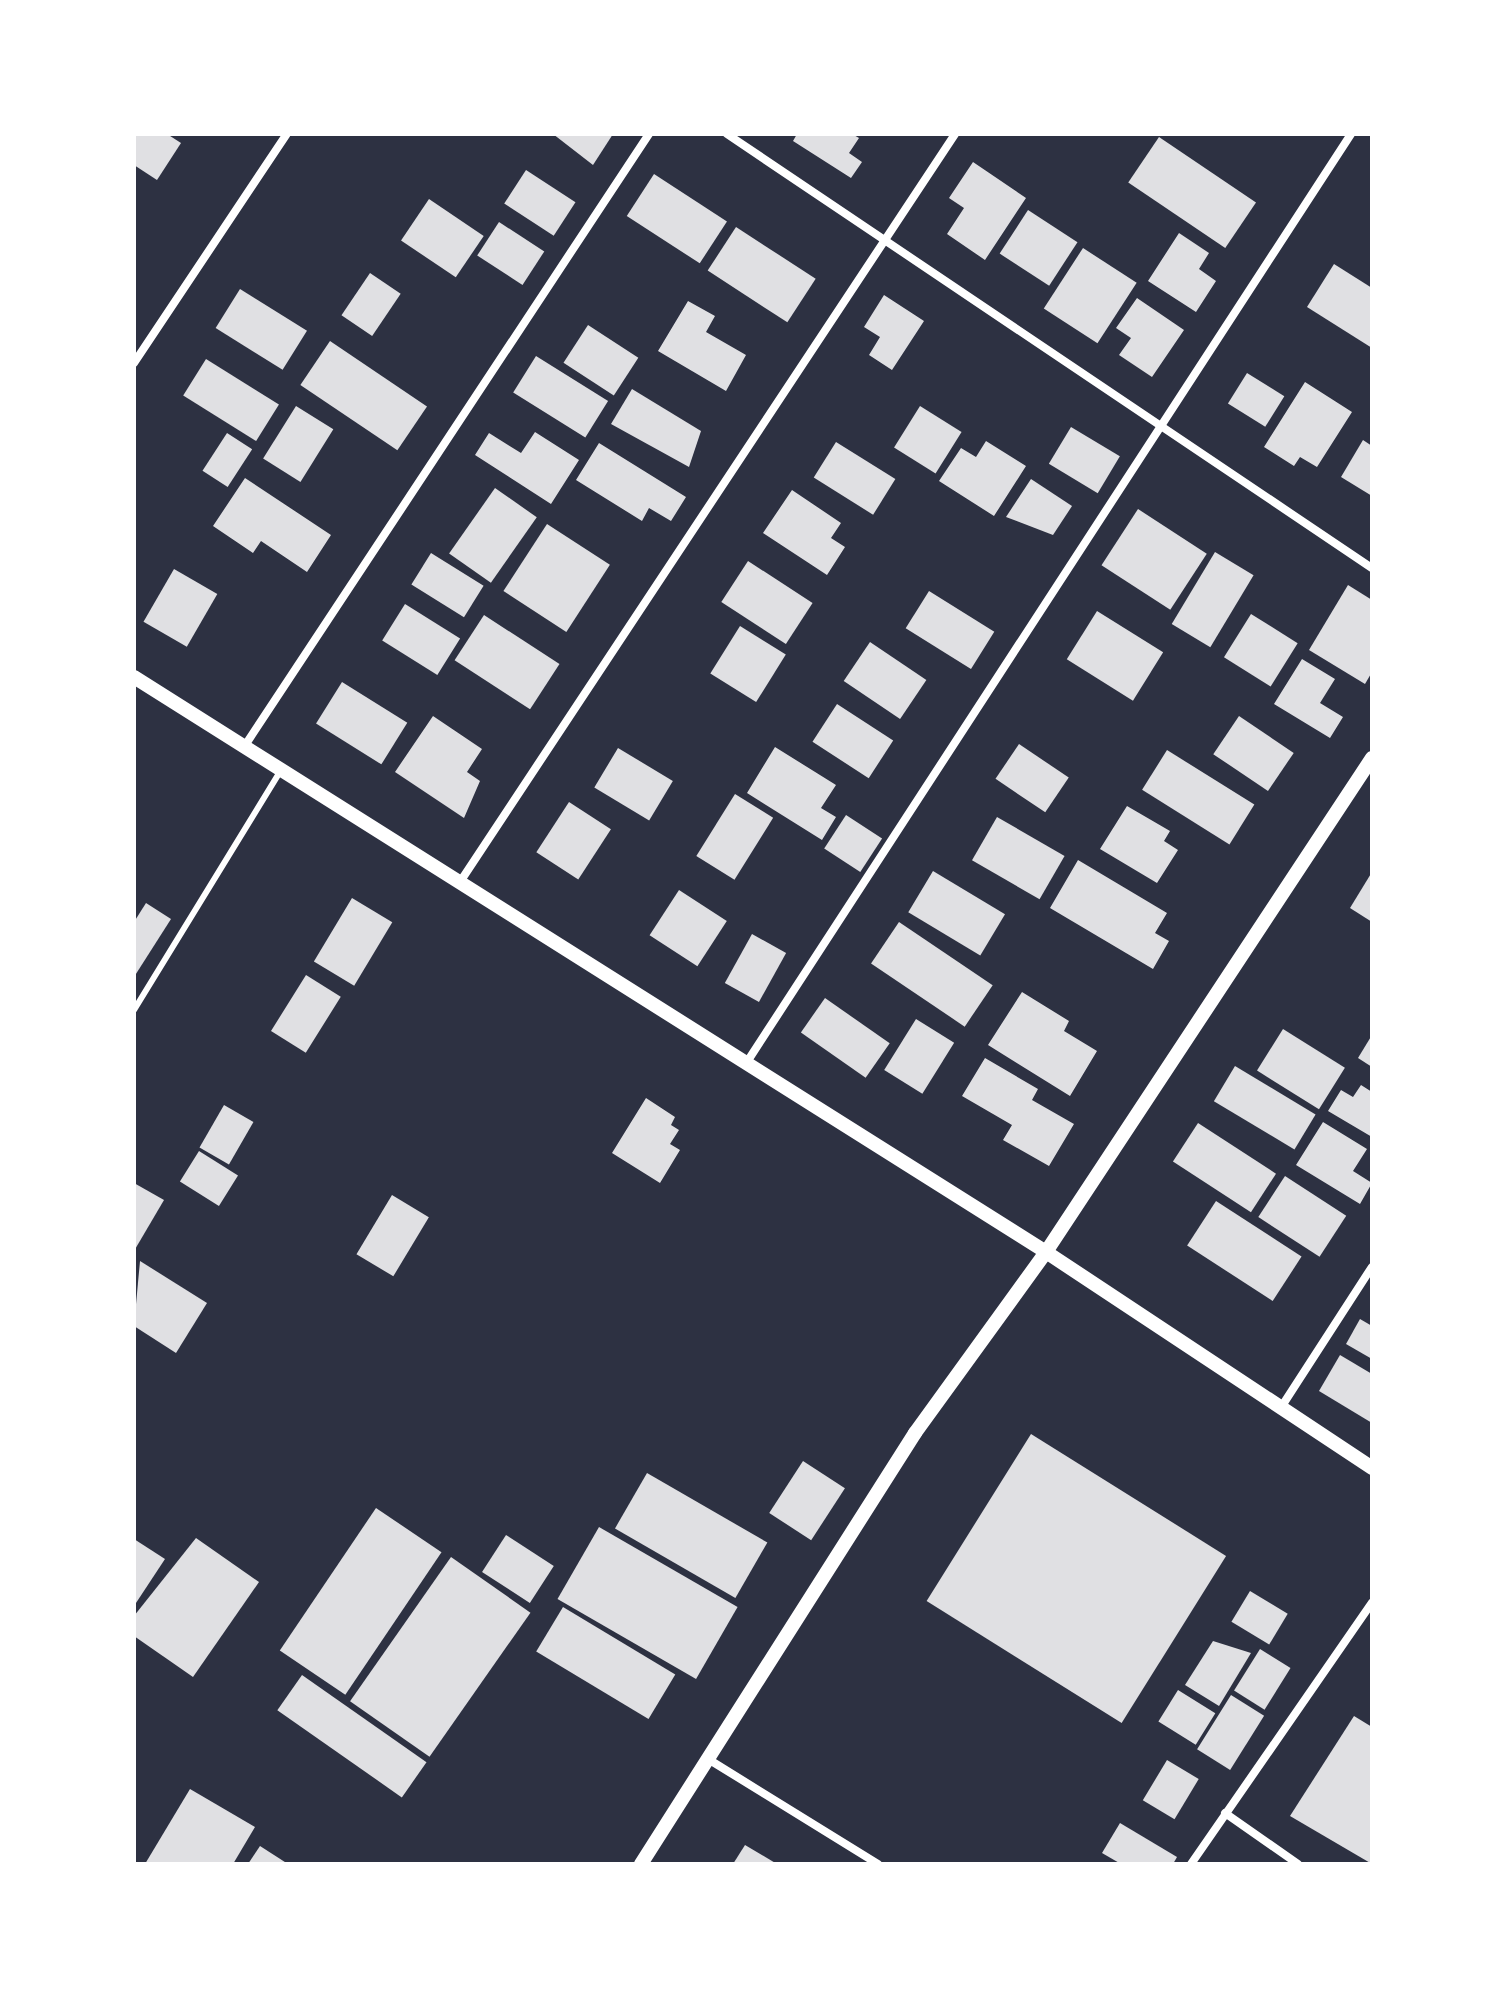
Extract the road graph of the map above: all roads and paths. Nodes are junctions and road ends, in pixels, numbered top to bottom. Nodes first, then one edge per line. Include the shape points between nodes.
1 (287, 134) edge
2 (649, 134) edge
3 (727, 134) edge
4 (955, 134) edge
5 (1351, 134) edge
6 (887, 240) junction
7 (134, 363) edge
8 (1163, 429) junction
9 (1372, 568) edge
10 (134, 677) edge
11 (244, 747) junction
12 (1372, 758) edge
13 (281, 770) junction
14 (460, 882) junction
15 (134, 1010) edge
16 (747, 1062) junction
17 (1046, 1252) junction
18 (1372, 1267) edge
19 (1280, 1409) junction
20 (1372, 1468) edge
21 (1372, 1603) edge
22 (708, 1759) junction
23 (1225, 1813) junction
24 (641, 1864) edge
25 (878, 1864) edge
26 (1191, 1864) edge
27 (1298, 1864) edge

1 - 7 street
2 - 11 street
3 - 6 street
4 - 6 street
5 - 8 street
6 - 8 street
6 - 14 street
8 - 9 street
8 - 16 street
10 - 11 street
11 - 13 street
12 - 17 street
13 - 14 street
13 - 15 lane
14 - 16 street
16 - 17 street
17 - 19 street
17 - 22 street via 915,1433
18 - 19 street
19 - 20 street
21 - 23 street
22 - 24 street
22 - 25 street
23 - 26 street
23 - 27 street

